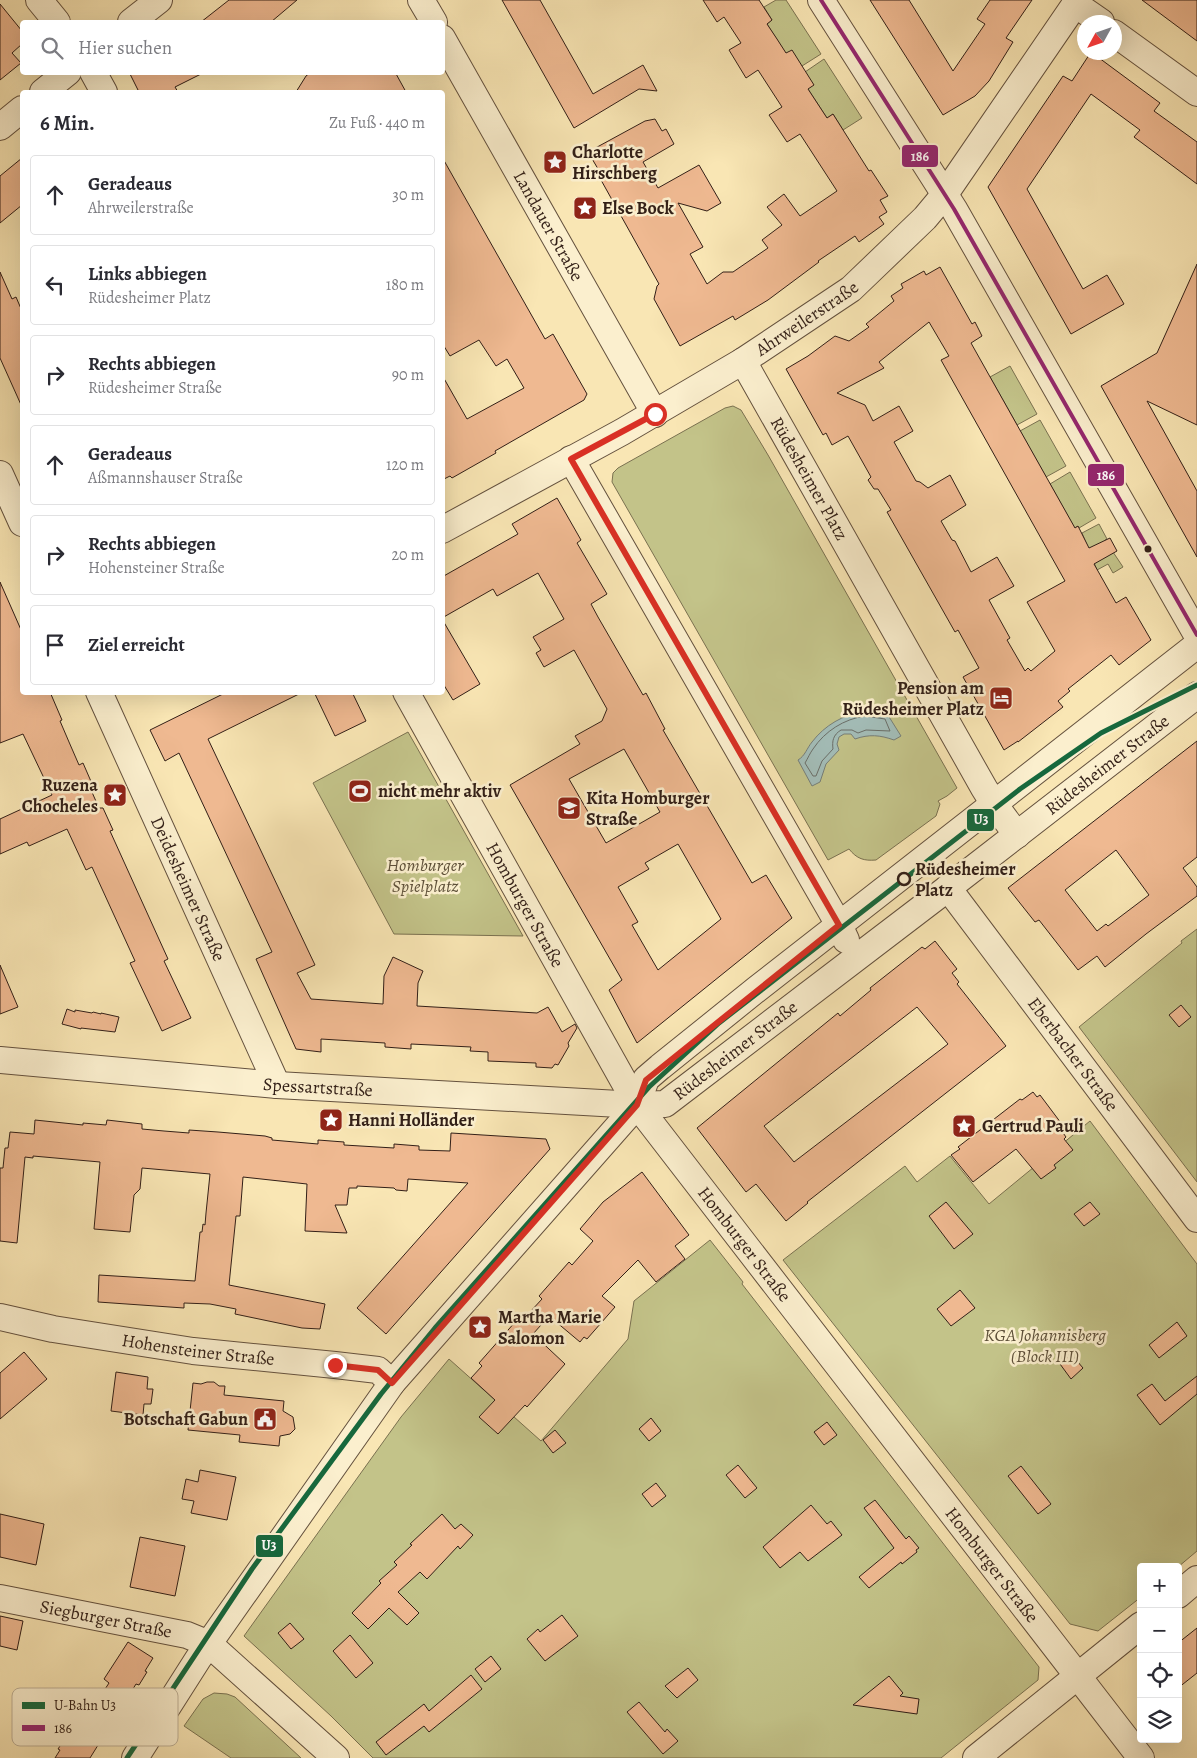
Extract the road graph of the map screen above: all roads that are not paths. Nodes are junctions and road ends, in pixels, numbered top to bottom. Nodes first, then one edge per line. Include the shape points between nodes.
1 (39, 0) edge
2 (159, 0) edge
3 (421, 0) edge
4 (821, 0) edge
5 (1076, 2) edge
6 (1092, 15) edge
7 (55, 20) edge
8 (134, 20) edge
9 (433, 20) edge
10 (1122, 39) edge
11 (445, 43) edge
12 (64, 75) edge
13 (95, 75) edge
14 (46, 90) edge
15 (103, 90) edge
16 (1197, 93) edge
17 (20, 111) edge
18 (0, 126) edge
19 (945, 194) junction
20 (743, 361) junction
21 (655, 414) junction
22 (571, 459) junction
23 (0, 474) edge
24 (20, 519) edge
25 (445, 528) edge
26 (1197, 635) edge
27 (1197, 645) edge
28 (408, 695) edge
29 (1197, 695) edge
30 (108, 696) edge
31 (994, 804) junction
32 (1018, 835) junction
33 (948, 888) junction
34 (839, 925) junction
35 (855, 960) junction
36 (0, 1060) edge
37 (277, 1085) junction
38 (637, 1105) junction
39 (1197, 1219) edge
40 (0, 1317) edge
41 (392, 1383) junction
42 (1197, 1579) edge
43 (1182, 1592) edge
44 (0, 1598) edge
45 (1137, 1628) edge
46 (209, 1644) junction
47 (1078, 1676) junction
48 (178, 1692) edge
49 (143, 1746) edge
50 (135, 1758) edge
51 (336, 1758) edge
52 (976, 1758) edge
53 (1141, 1758) edge

1 - 7 street
2 - 8 street
3 - 9 street
4 - 19 street
5 - 6 street
5 - 19 street, Ahrweilerstraße
10 - 16 street
11 - 21 street, Landauer Straße
12 - 14 street
13 - 15 street
17 - 18 street
19 - 20 street, Ahrweilerstraße via 925,218 850,289
19 - 26 street
20 - 21 street, Ahrweilerstraße
20 - 31 street, Rüdesheimer Platz
21 - 22 street, Ahrweilerstraße
22 - 25 street, Ahrweilerstraße
22 - 34 street
23 - 24 street
27 - 31 street, Rüdesheimer Straße
28 - 38 street, Homburger Straße
29 - 32 street, Rüdesheimer Straße
30 - 37 street, Deidesheimer Straße
31 - 32 street
31 - 34 street, Rüdesheimer Straße
32 - 33 street, Rüdesheimer Straße
33 - 35 street, Rüdesheimer Straße
33 - 39 street, Eberbacher Straße
34 - 35 street
34 - 38 street, Rüdesheimer Straße via 646,1080
35 - 38 street, Rüdesheimer Straße via 665,1104
36 - 37 street, Spessartstraße
37 - 38 street, Spessartstraße
38 - 41 street
38 - 47 street, Homburger Straße
40 - 41 street, Hohensteiner Straße via 53,1329 193,1351 378,1370
41 - 46 street
42 - 43 street
44 - 46 street, Siegburger Straße via 187,1635
45 - 47 street
46 - 48 street
46 - 51 street
47 - 52 street
47 - 53 street, Homburger Straße
49 - 50 street

